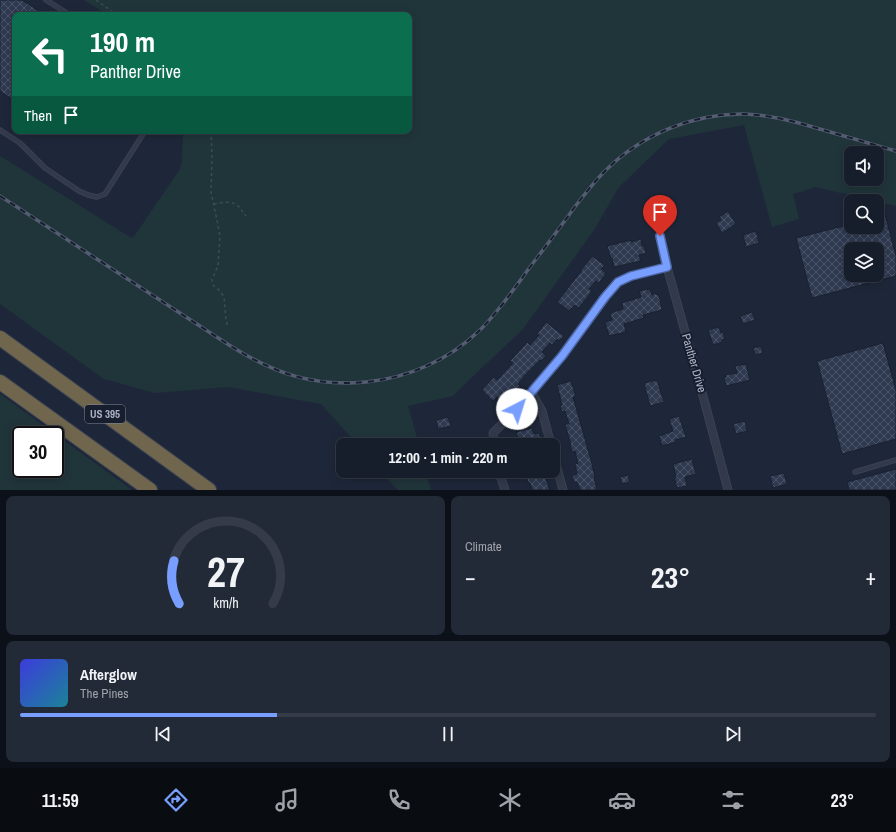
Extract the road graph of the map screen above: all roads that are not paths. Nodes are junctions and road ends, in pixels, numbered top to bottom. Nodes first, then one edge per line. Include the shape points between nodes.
1 (46, 0) edge
2 (65, 12) edge
3 (0, 130) edge
4 (143, 134) edge
5 (660, 236) dead end
6 (667, 267) junction
7 (0, 338) edge
8 (0, 382) edge
9 (531, 392) junction
10 (493, 438) edge
11 (549, 438) edge
12 (896, 460) edge
13 (855, 472) dead end
14 (501, 478) edge
15 (560, 478) edge
16 (150, 490) edge
17 (209, 490) edge
18 (505, 490) edge
19 (563, 490) edge
20 (728, 490) edge

1 - 2 lane
3 - 4 lane via 65,182 79,191 97,197 105,194
5 - 6 street, Panther Drive
6 - 9 street via 618,282
6 - 20 street, Panther Drive
7 - 17 highway, US 395
8 - 16 highway, US 395
9 - 10 street via 493,433
9 - 11 street via 542,411
12 - 13 lane
14 - 18 street
15 - 19 street

